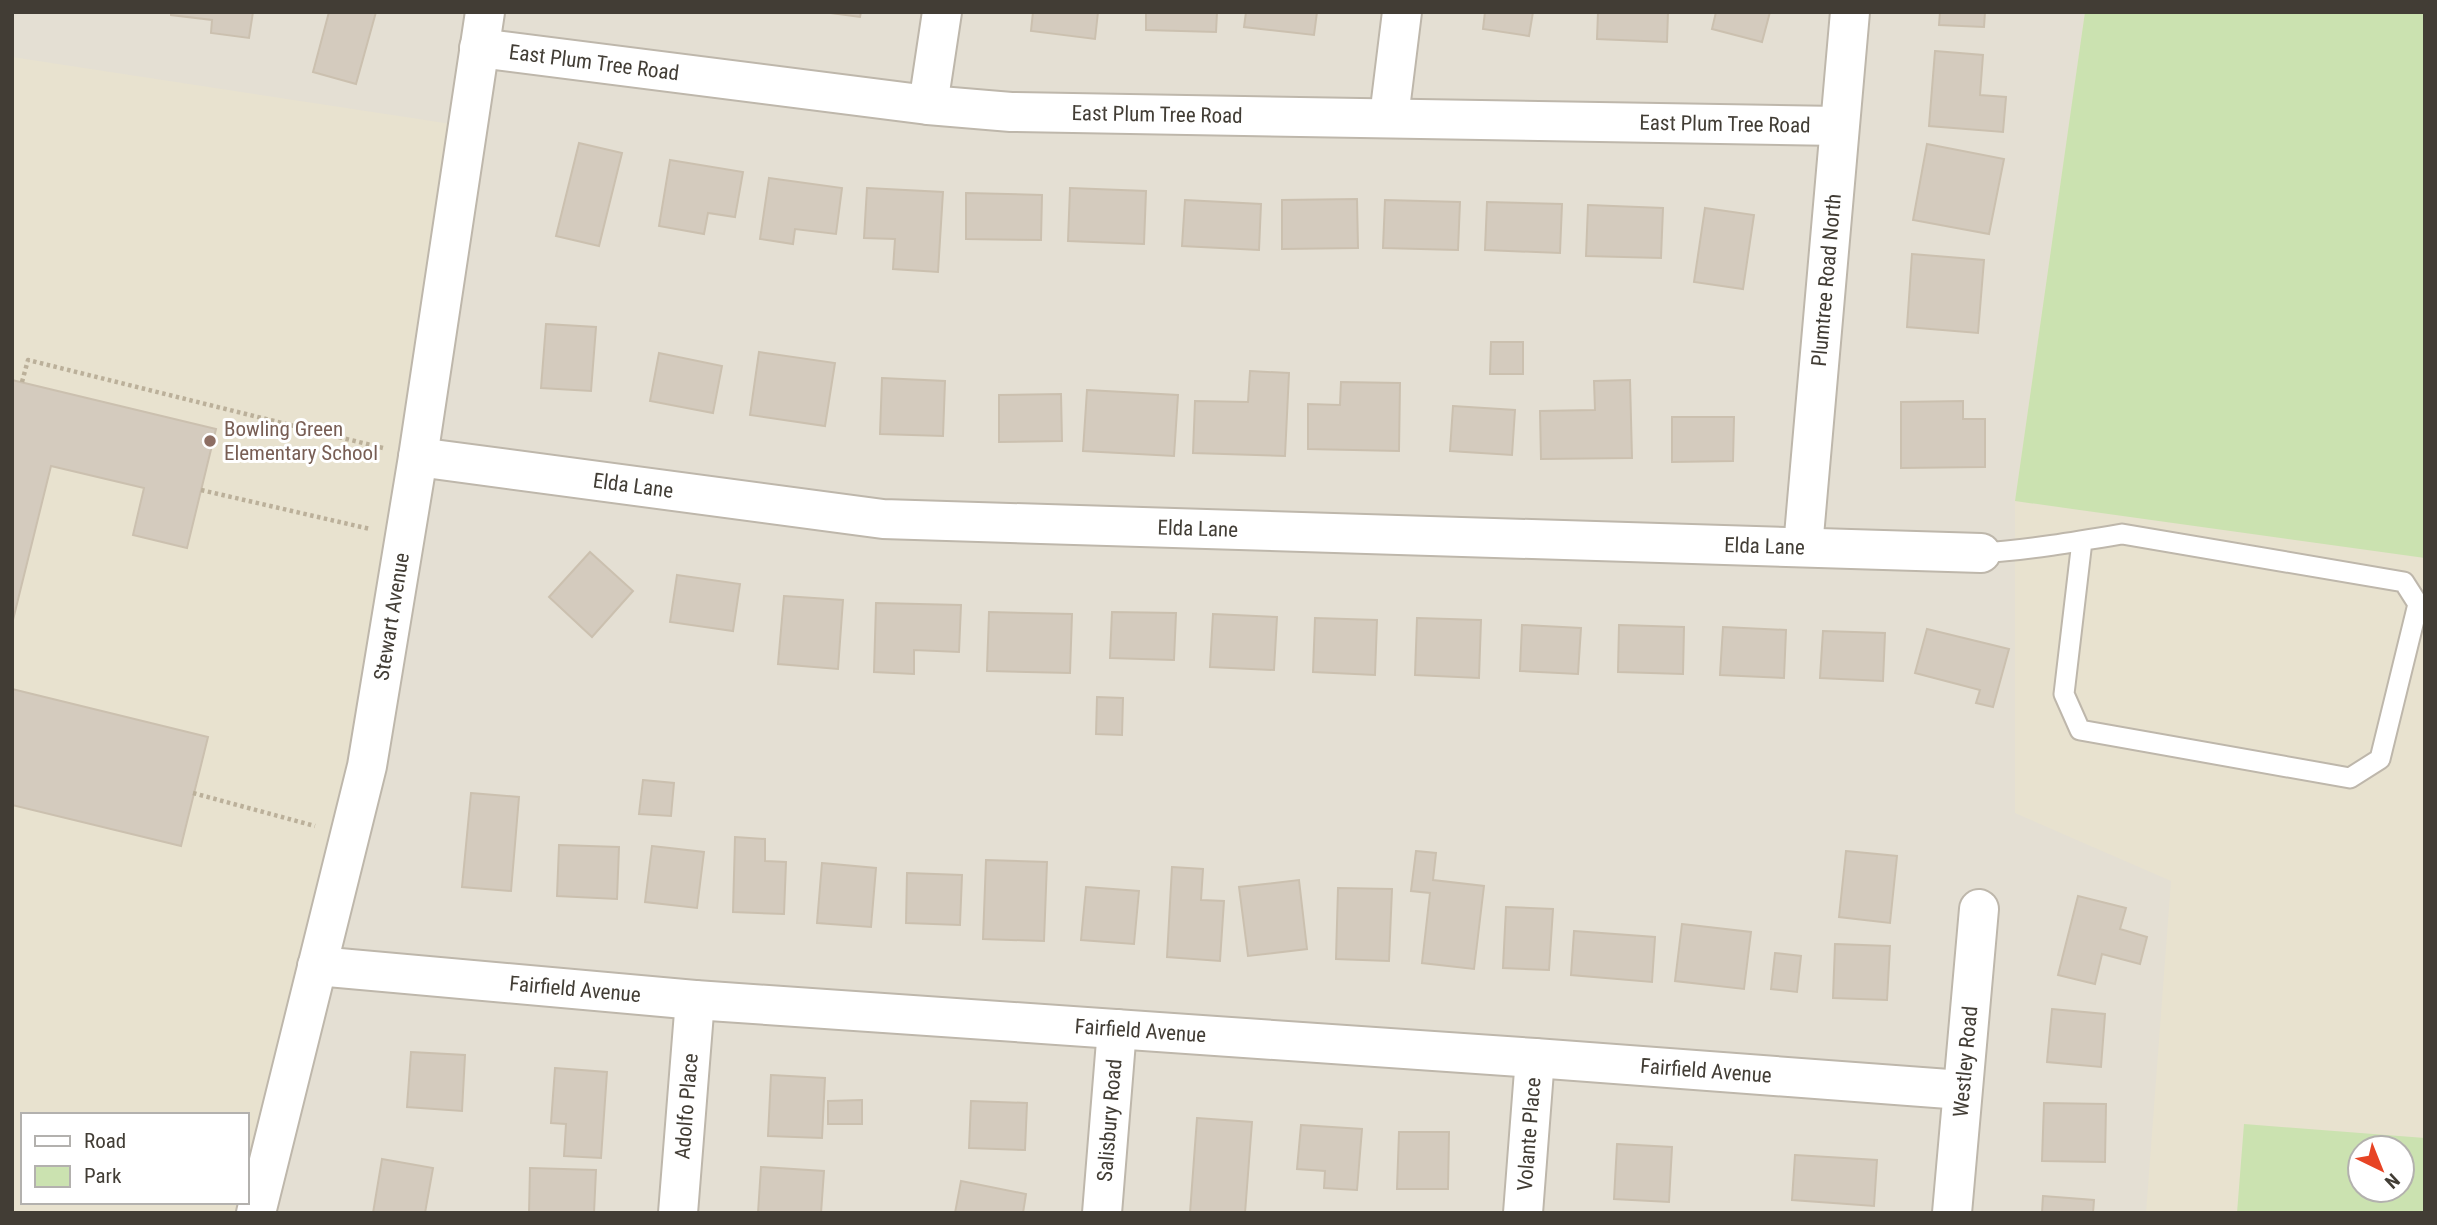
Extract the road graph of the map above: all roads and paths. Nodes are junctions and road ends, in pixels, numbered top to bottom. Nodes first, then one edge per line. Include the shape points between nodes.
1 (942, 12) edge
2 (1402, 12) edge
3 (1850, 12) edge
4 (482, 30) edge
5 (928, 105) junction
6 (1390, 117) junction
7 (1839, 126) junction
8 (22, 382) dead end
9 (418, 457) junction
10 (201, 490) dead end
11 (405, 537) junction
12 (2082, 541) junction
13 (1803, 547) junction
14 (1981, 553) joint
15 (193, 793) dead end
16 (350, 836) junction
17 (1979, 909) dead end
18 (317, 966) junction
19 (695, 1000) junction
20 (1117, 1029) junction
21 (1535, 1058) junction
22 (1962, 1090) junction
23 (256, 1213) edge
24 (678, 1213) edge
25 (1102, 1213) edge
26 (1523, 1213) edge
27 (1952, 1213) edge

1 - 5 street
2 - 6 street
3 - 7 street, Plumtree Road North
4 - 5 street, East Plum Tree Road
4 - 9 street, Stewart Avenue
5 - 6 street, East Plum Tree Road via 1011,112
6 - 7 street, East Plum Tree Road
7 - 13 street, Plumtree Road North
8 - 9 path via 27,360
9 - 11 street, Stewart Avenue
9 - 13 street, Elda Lane via 883,519
10 - 11 path
11 - 16 street, Stewart Avenue via 368,766
12 - 12 lane via 2122,534 2404,582 2418,604 2380,760 2350,778 2080,730 2064,694
12 - 14 lane
13 - 14 street, Elda Lane
15 - 16 path
16 - 18 street, Stewart Avenue
17 - 22 street, Westley Road
18 - 19 street, Fairfield Avenue
18 - 23 street, Stewart Avenue
19 - 20 street, Fairfield Avenue
19 - 24 street, Adolfo Place
20 - 21 street, Fairfield Avenue
20 - 25 street, Salisbury Road
21 - 22 street, Fairfield Avenue
21 - 26 street, Volante Place
22 - 27 street, Westley Road

